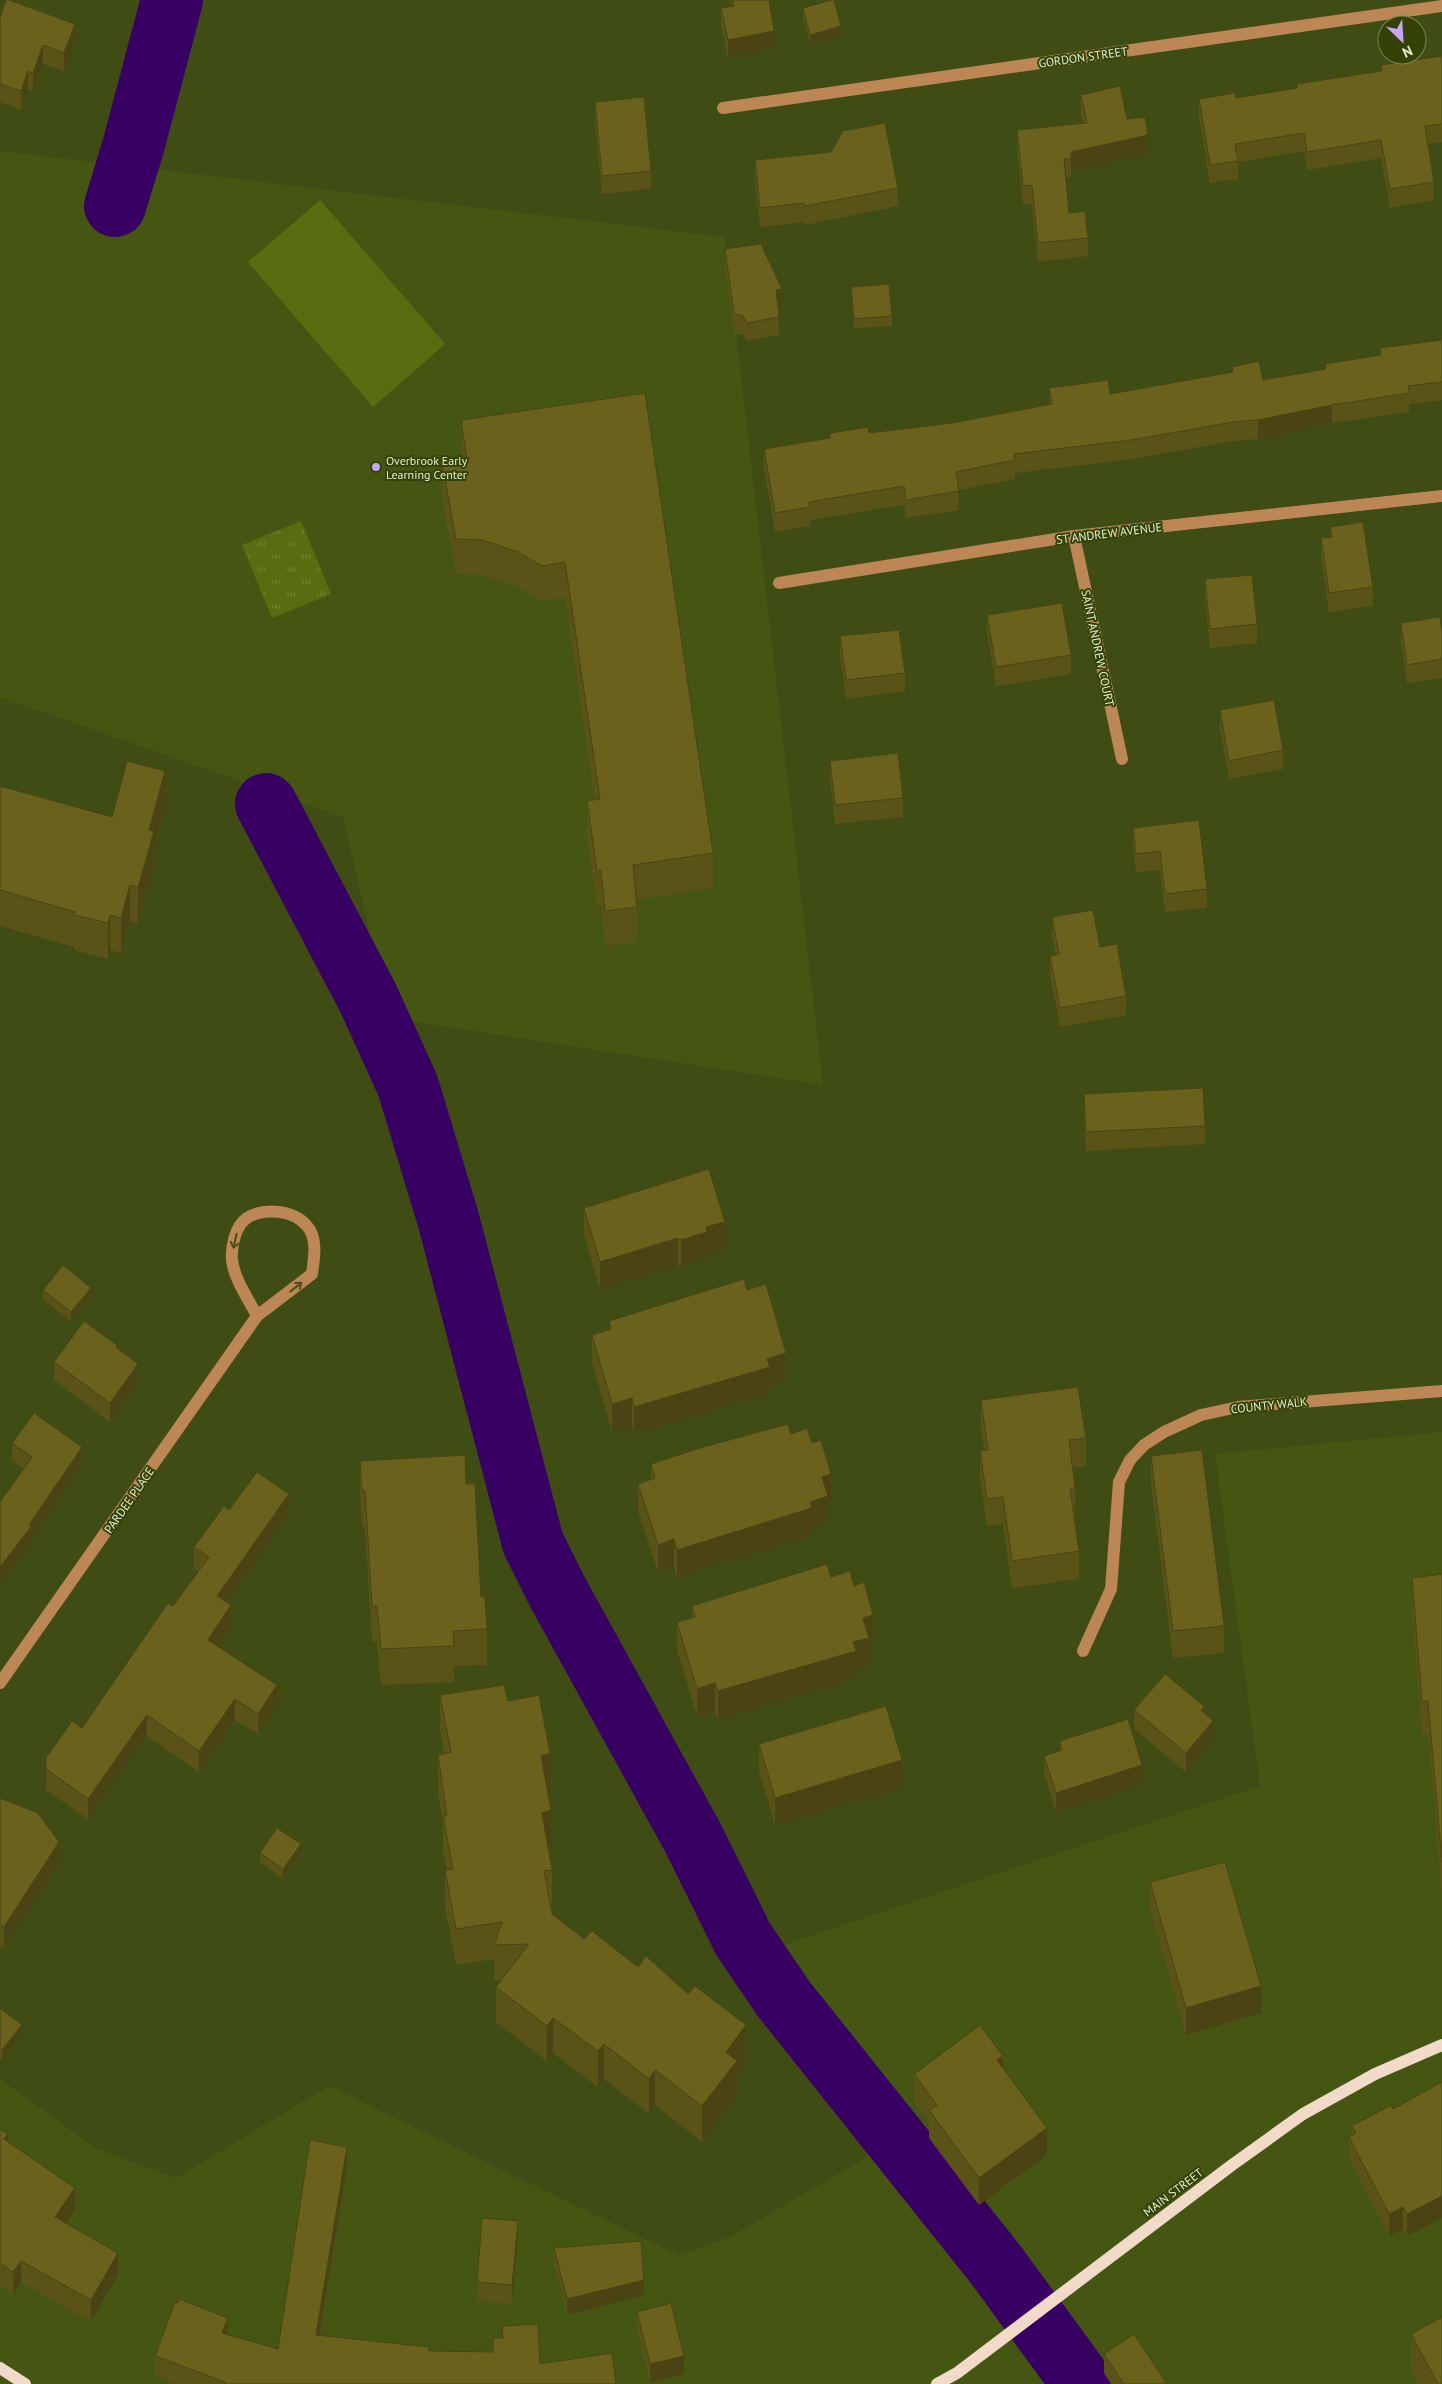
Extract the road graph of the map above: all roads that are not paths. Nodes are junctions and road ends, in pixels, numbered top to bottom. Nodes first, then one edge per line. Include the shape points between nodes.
1 (1442, 6) edge
2 (723, 108) dead end
3 (1442, 496) edge
4 (1074, 536) junction
5 (778, 583) dead end
6 (1122, 759) dead end
7 (257, 1316) junction
8 (1442, 1391) edge
9 (1083, 1652) dead end
10 (0, 1684) edge
11 (1442, 2045) edge
12 (0, 2368) edge
13 (25, 2384) edge
14 (937, 2384) edge

1 - 2 street, GORDON STREET
3 - 4 street, ST ANDREW AVENUE
4 - 5 street, ST ANDREW AVENUE
4 - 6 street, SAINT ANDREW COURT
7 -> 7 street, PARDEE PLACE via 312,1274 315,1247 308,1226 290,1214 269,1212 246,1219 233,1238 232,1261
7 - 10 street, PARDEE PLACE
8 - 9 street, COUNTY WALK via 1238,1407 1201,1415 1144,1445 1130,1460 1120,1482 1111,1588
11 - 14 main road, MAIN STREET via 1375,2074 1302,2114 957,2373
12 - 13 main road

